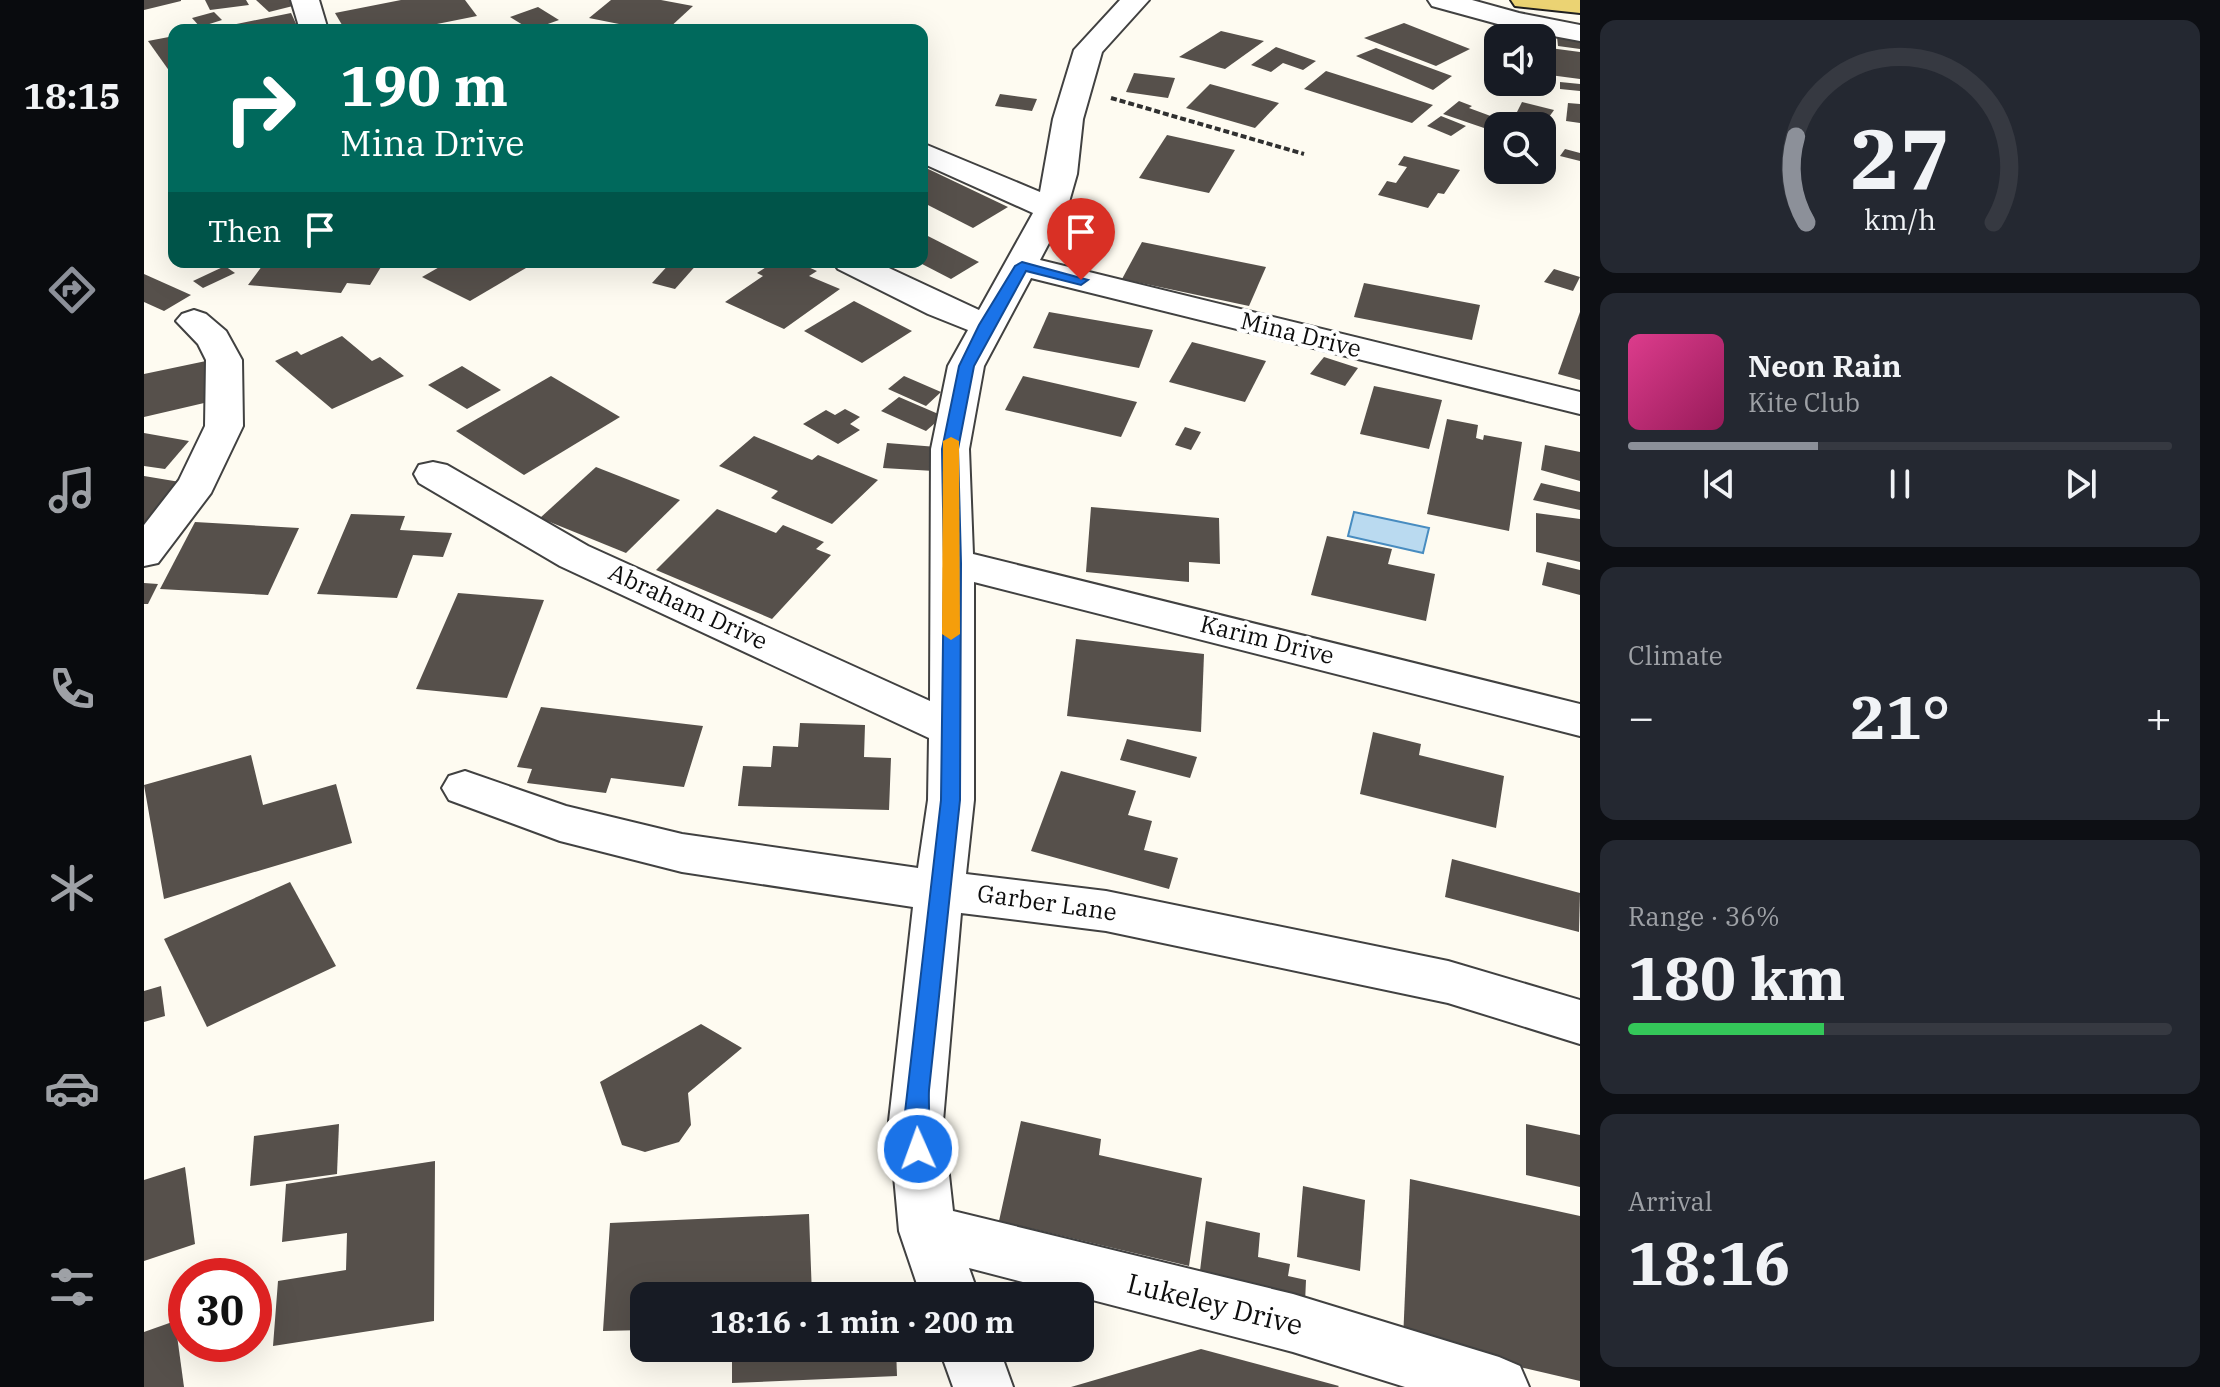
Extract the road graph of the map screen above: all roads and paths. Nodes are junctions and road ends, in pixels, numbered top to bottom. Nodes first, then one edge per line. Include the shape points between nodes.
1 (305, 0) edge
2 (1135, 0) edge
3 (1442, 0) edge
4 (1525, 0) edge
5 (1580, 5) edge
6 (312, 24) edge
7 (1580, 33) edge
8 (1076, 87) junction
9 (1304, 154) dead end
10 (928, 155) edge
11 (1051, 209) junction
12 (1022, 266) junction
13 (862, 268) edge
14 (194, 321) dead end
15 (986, 325) junction
16 (1580, 403) edge
17 (433, 474) dead end
18 (144, 553) edge
19 (953, 563) junction
20 (1580, 720) edge
21 (949, 728) junction
22 (465, 788) dead end
23 (941, 889) junction
24 (1580, 1022) edge
25 (927, 1231) junction
26 (945, 1282) edge
27 (974, 1362) edge
28 (983, 1387) edge
29 (1499, 1387) edge

1 - 6 street
2 - 8 street via 1088,50
3 - 7 street
4 - 5 main road
8 - 9 path
8 - 11 street
10 - 11 street
11 - 12 street
12 - 15 street
12 - 16 street, Mina Drive
13 - 15 street
14 - 18 street via 213,339 224,360 224,426 197,484
15 - 19 street via 966,366 950,449
17 - 21 street, Abraham Drive via 574,556
19 - 20 street, Karim Drive
19 - 21 street
21 - 23 street via 951,800
22 - 23 street, Garber Lane via 560,823 682,853
23 - 24 street, Garber Lane via 1106,911 1432,978
23 - 25 street via 916,1121
25 - 26 street
25 - 29 street, Lukeley Drive via 1293,1323
27 - 28 street

